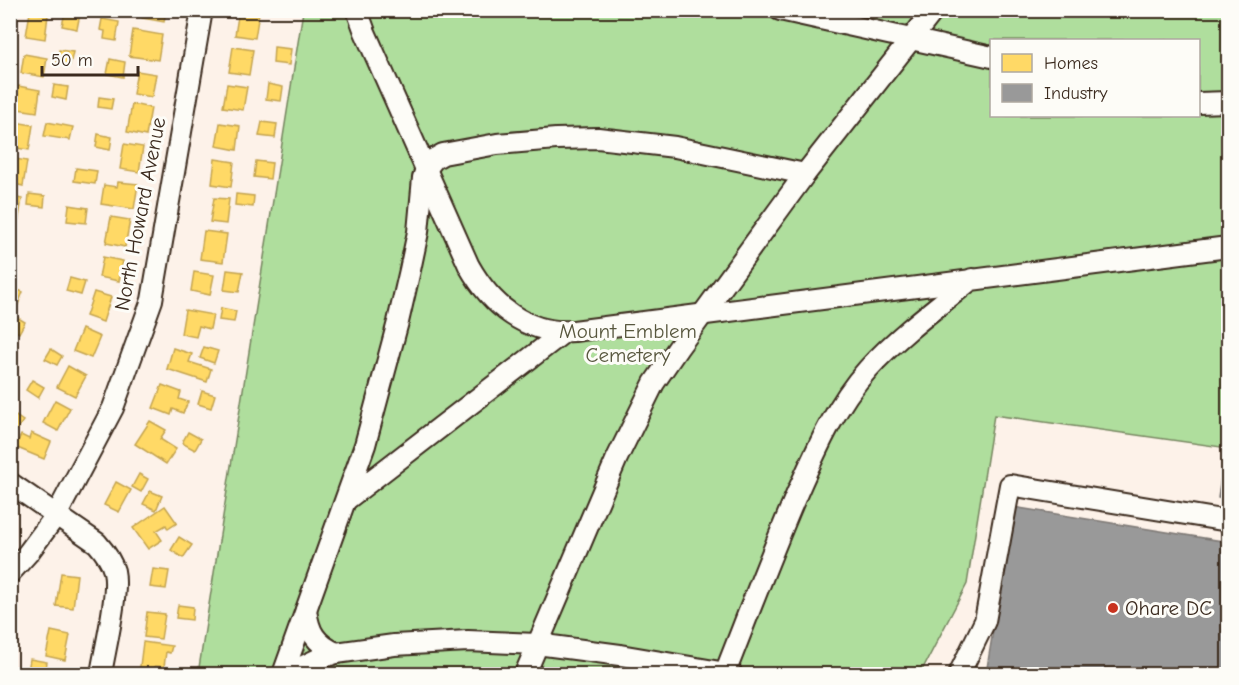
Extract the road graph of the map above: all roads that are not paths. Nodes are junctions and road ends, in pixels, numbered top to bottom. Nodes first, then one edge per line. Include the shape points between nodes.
1 (202, 10) edge
2 (357, 10) edge
3 (780, 10) edge
4 (934, 10) edge
5 (912, 38) junction
6 (990, 57) edge
7 (1200, 102) edge
8 (1228, 102) edge
9 (426, 169) junction
10 (805, 174) junction
11 (1228, 247) edge
12 (972, 279) junction
13 (702, 315) junction
14 (564, 332) junction
15 (10, 483) edge
16 (346, 500) junction
17 (57, 514) junction
18 (1228, 521) edge
19 (10, 573) edge
20 (306, 609) junction
21 (537, 644) junction
22 (336, 653) junction
23 (729, 674) edge
24 (101, 675) edge
25 (283, 675) edge
26 (287, 675) edge
27 (525, 675) edge
28 (959, 675) edge

1 - 17 street, North Howard Avenue via 152,300 113,408
2 - 9 street
3 - 5 street
4 - 5 street
5 - 6 street
5 - 10 street
7 - 8 street
9 - 10 street via 434,159 459,150 598,138 675,147
9 - 14 street via 469,266 486,293 524,322
9 - 16 street via 418,232 398,322
10 - 13 street
11 - 12 street
12 - 13 street
12 - 23 street via 887,351 851,391 816,451 781,529
13 - 14 street
13 - 21 street via 637,414
14 - 16 street
15 - 17 street
16 - 20 street
17 - 19 street, North Howard Avenue
17 - 24 street via 104,550 114,572
18 - 28 street via 1010,485 985,621
20 - 22 street via 314,635
20 - 25 street
21 - 22 street via 456,642
21 - 23 street
21 - 27 street
22 - 26 street

